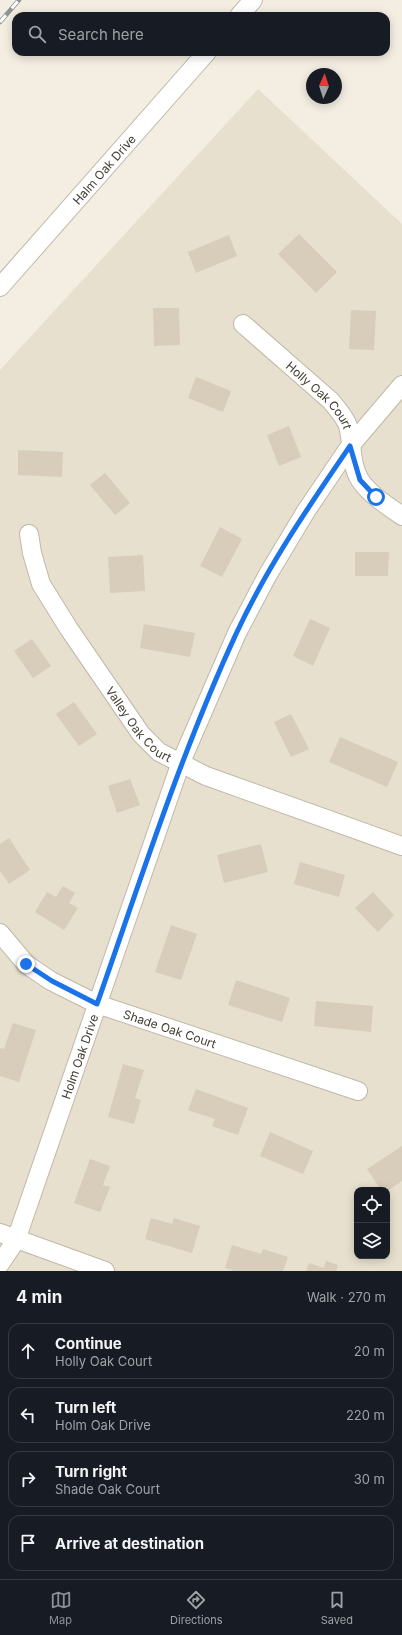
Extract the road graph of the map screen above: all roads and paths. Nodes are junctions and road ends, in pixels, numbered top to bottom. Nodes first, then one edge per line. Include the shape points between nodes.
1 (253, 0) edge
2 (242, 12) edge
3 (203, 56) edge
4 (0, 287) edge
5 (243, 324) dead end
6 (402, 385) edge
7 (350, 446) junction
8 (402, 516) edge
9 (30, 534) dead end
10 (182, 762) junction
11 (402, 846) edge
12 (0, 933) edge
13 (97, 1004) junction
14 (358, 1091) dead end
15 (8, 1236) edge
16 (0, 1264) edge
17 (105, 1271) edge

1 - 2 street
3 - 4 street, Halm Oak Drive
5 - 7 street, Holly Oak Court via 331,401 348,427
6 - 7 street, Holm Oak Drive
7 - 8 street, Holly Oak Court via 360,480 376,497
7 - 10 street, Holm Oak Drive via 306,511 267,576 237,633
9 - 10 street, Valley Oak Court via 32,553 41,584 69,629 141,734 159,752
10 - 11 street, Valley Oak Court via 206,776
10 - 13 street, Holm Oak Drive
12 - 13 street, Shade Oak Court via 26,964 52,981
13 - 14 street, Shade Oak Court
13 - 15 street, Holm Oak Drive
15 - 16 street, Holm Oak Drive
15 - 17 street

